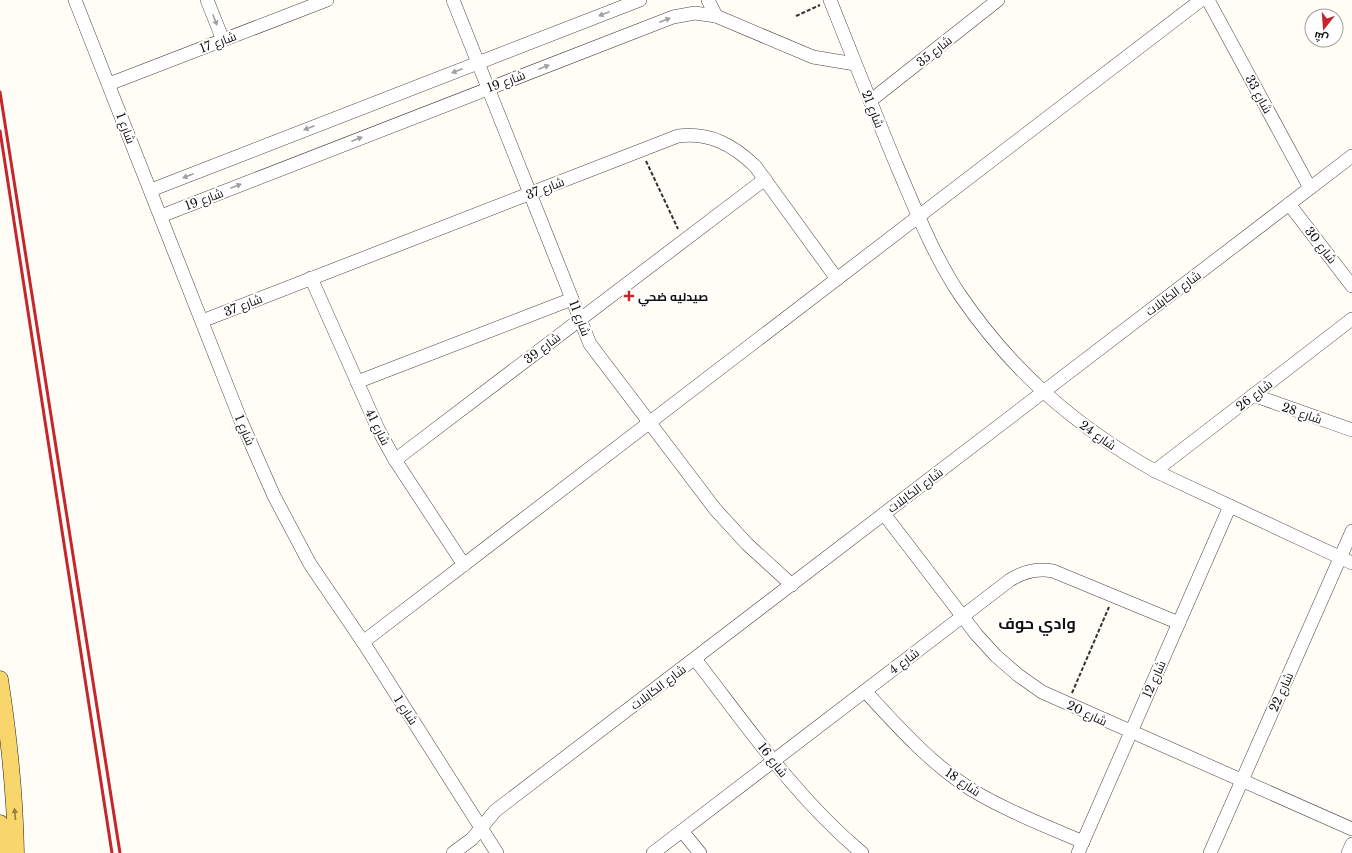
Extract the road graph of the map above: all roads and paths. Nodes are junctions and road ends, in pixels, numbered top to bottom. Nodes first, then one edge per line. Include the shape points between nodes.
1 (75, 0) edge
2 (207, 0) edge
3 (326, 0) edge
4 (453, 0) edge
5 (640, 0) edge
6 (708, 0) edge
7 (830, 0) edge
8 (998, 0) edge
9 (1201, 0) edge
10 (1208, 0) edge
11 (716, 16) junction
12 (796, 16) dead end
13 (223, 40) junction
14 (478, 63) junction
15 (856, 64) junction
16 (109, 84) junction
17 (489, 88) junction
18 (870, 101) junction
19 (642, 150) junction
20 (1352, 156) edge
21 (765, 179) junction
22 (1310, 188) junction
23 (150, 190) junction
24 (531, 193) junction
25 (1289, 204) junction
26 (161, 216) junction
27 (919, 218) junction
28 (684, 241) junction
29 (312, 278) junction
30 (837, 279) junction
31 (1352, 286) edge
32 (572, 299) junction
33 (1352, 319) edge
34 (580, 320) junction
35 (202, 321) junction
36 (357, 382) junction
37 (1043, 392) junction
38 (1253, 396) junction
39 (649, 423) junction
40 (1352, 430) edge
41 (396, 460) junction
42 (1155, 471) junction
43 (1230, 506) junction
44 (884, 514) junction
45 (1352, 531) edge
46 (1346, 560) edge
47 (464, 565) junction
48 (792, 585) junction
49 (1114, 596) junction
50 (963, 616) junction
51 (1178, 623) junction
52 (363, 642) junction
53 (695, 659) junction
54 (0, 679) edge
55 (865, 691) junction
56 (1067, 704) junction
57 (1131, 733) junction
58 (774, 761) junction
59 (1242, 781) junction
60 (0, 823) edge
61 (481, 826) junction
62 (1352, 829) edge
63 (682, 831) junction
64 (1352, 844) edge
65 (1080, 847) edge
66 (1, 853) edge
67 (16, 853) edge
68 (453, 853) edge
69 (497, 853) edge
70 (653, 853) edge
71 (700, 853) edge
72 (862, 853) edge
73 (1210, 853) edge
74 (1348, 853) edge

1 - 16 street, شارع 1
2 -> 13 street
3 - 13 street, شارع 17
4 - 14 street, شارع 11
5 -> 14 street
6 - 11 street
7 - 12 path
7 - 15 street, شارع 21
8 - 18 street, شارع 35
9 - 27 street
10 - 22 street, شارع 33
11 - 15 street, شارع 19 via 813,57
17 -> 11 street, شارع 19 via 673,16 695,13
13 - 16 street, شارع 17
14 - 17 street, شارع 11
14 -> 23 street
15 - 18 street, شارع 21
16 - 23 street, شارع 1
17 - 24 street, شارع 11
26 -> 17 street, شارع 19
18 - 27 street, شارع 21
19 - 21 street, شارع 37 via 678,136 704,135 734,149 755,166
19 - 24 street, شارع 37
19 - 28 path
20 - 22 street, شارع الكابلات
21 - 28 street, شارع 39
21 - 30 street, شارع 37
22 - 25 street, شارع الكابلات
23 - 26 street, شارع 1
24 - 29 street, شارع 37
24 - 32 street, شارع 11
25 - 31 street, شارع 30
25 - 37 street, شارع الكابلات
26 - 35 street, شارع 1
27 - 30 street
27 - 37 street, شارع 24 via 960,294 985,329
28 - 34 street, شارع 39
29 - 35 street, شارع 37
29 - 36 street, شارع 41
30 - 39 street
32 - 34 street, شارع 11
32 - 36 street
33 - 38 street, شارع 26
34 - 39 street, شارع 11 via 590,344
34 - 41 street, شارع 39
35 - 52 street, شارع 1 via 241,421 291,530 310,564
36 - 41 street, شارع 41 via 379,431
37 - 42 street, شارع 24 via 1097,435
37 - 44 street, شارع الكابلات
38 - 40 street, شارع 28
38 - 42 street, شارع 26
39 - 47 street
39 - 48 street, شارع 11 via 715,509 747,544
41 - 47 street, شارع 41
42 - 43 street, شارع 24
43 - 46 street, شارع 24
43 - 51 street, شارع 12
44 - 48 street, شارع الكابلات
44 - 50 street, شارع 20
45 - 46 street, شارع 22
46 - 59 street, شارع 22
47 - 52 street
48 - 53 street, شارع الكابلات
49 - 50 street, شارع 4 via 1053,571 1035,569 1018,575
49 - 51 street, شارع 4
49 - 56 path
50 - 55 street, شارع 4
50 - 56 street, شارع 20 via 996,656 1018,675 1042,692
51 - 57 street, شارع 12
52 - 61 street, شارع 1
53 - 58 street, شارع 16
53 - 61 street, شارع الكابلات via 495,811
67 -> 54 main road via 16,821 7,720
55 - 58 street, شارع 4
55 - 65 street, شارع 18 via 926,755 972,790
56 - 57 street, شارع 20
57 - 59 street, شارع 20
57 - 65 street, شارع 12
58 - 63 street, شارع 4
58 - 72 street, شارع 16 via 816,811
59 - 62 street, شارع 20
59 - 73 street, شارع 22
60 - 66 main road
61 - 68 street, شارع الكابلات via 472,839
61 - 69 street, شارع 1
63 - 70 street, شارع 4
63 - 71 street
64 - 74 street

